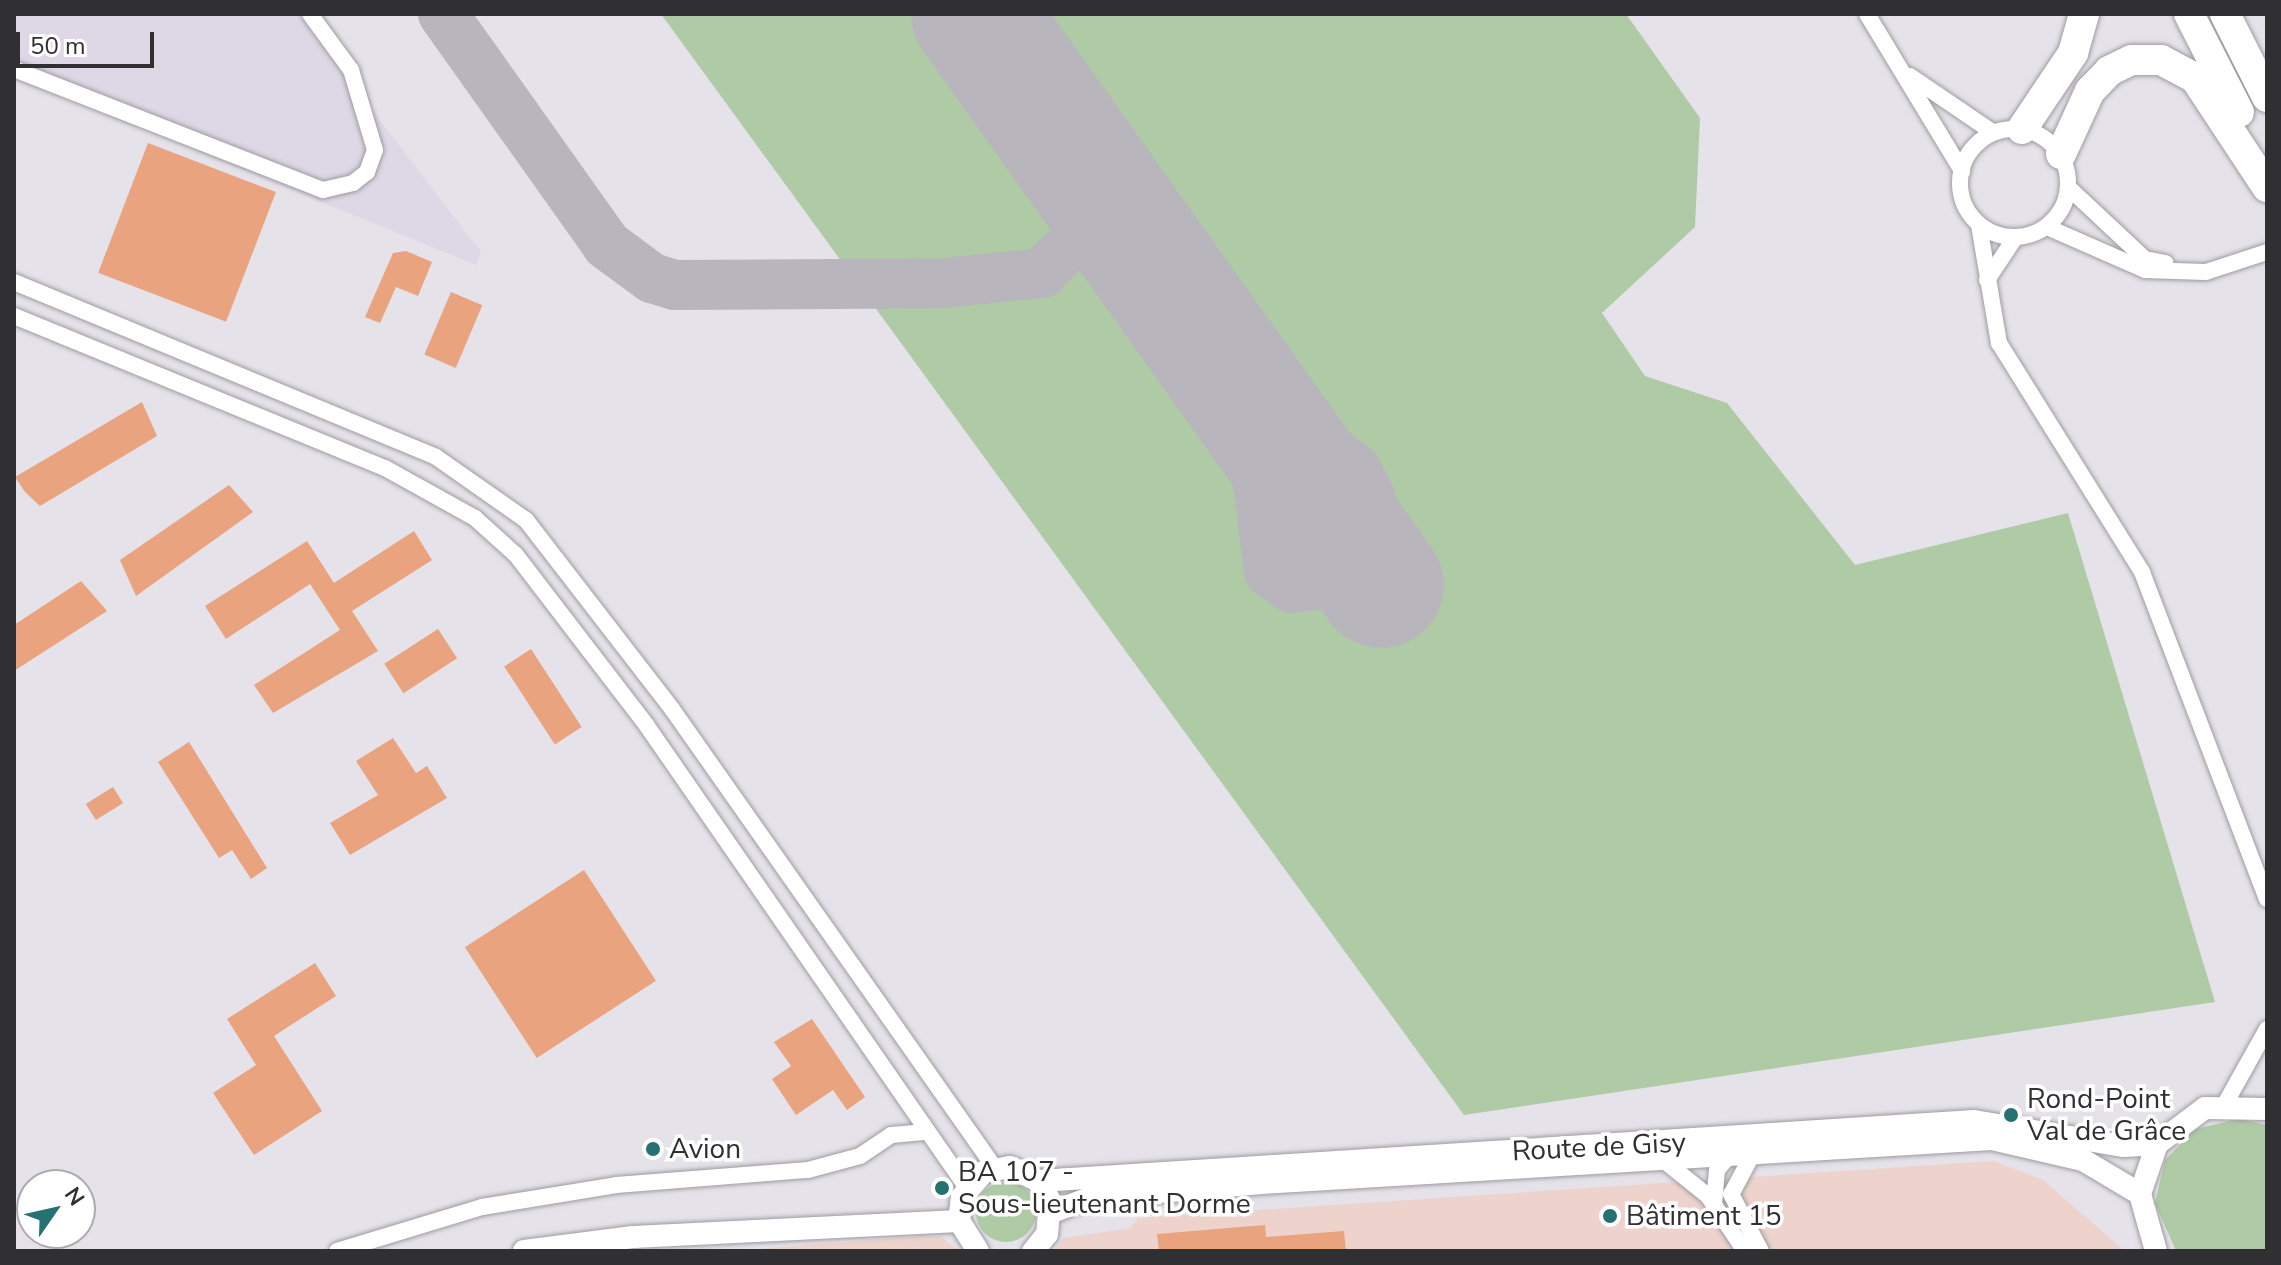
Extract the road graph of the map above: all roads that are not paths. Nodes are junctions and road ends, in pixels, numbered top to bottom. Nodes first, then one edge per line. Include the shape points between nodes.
1 (310, 14) edge
2 (1867, 14) edge
3 (2084, 14) edge
4 (2189, 14) edge
5 (2225, 14) edge
6 (1887, 48) junction
7 (14, 69) edge
8 (2267, 97) edge
9 (2022, 129) junction
10 (1991, 131) junction
11 (2061, 154) junction
12 (2267, 165) edge
13 (1962, 171) junction
14 (2267, 187) edge
15 (2069, 188) junction
16 (1979, 225) junction
17 (2047, 227) junction
18 (2015, 238) junction
19 (2267, 252) edge
20 (2206, 272) junction
21 (1987, 280) junction
22 (14, 282) edge
23 (14, 316) edge
24 (2267, 899) edge
25 (2266, 1030) edge
26 (2267, 1039) edge
27 (2225, 1104) junction
28 (2267, 1109) edge
29 (927, 1132) junction
30 (2157, 1144) junction
31 (1748, 1149) junction
32 (1723, 1159) junction
33 (1667, 1163) junction
34 (995, 1168) junction
35 (1039, 1181) junction
36 (967, 1188) junction
37 (2140, 1194) junction
38 (1714, 1204) junction
39 (1052, 1212) junction
40 (959, 1221) junction
41 (337, 1251) edge
42 (524, 1251) edge
43 (978, 1251) edge
44 (1033, 1251) edge
45 (1745, 1251) edge
46 (1761, 1251) edge
47 (2156, 1251) edge

1 - 7 street via 351,70 375,150 367,172 353,183 323,190
2 - 6 street
3 - 9 highway via 2073,53
4 - 12 highway
5 - 8 highway
6 - 10 street via 1938,100
6 - 13 street
9 - 10 street
9 - 11 street
10 - 13 street
11 - 14 highway via 2090,91 2109,71 2132,60 2161,60 2195,78
11 - 15 street
13 - 16 street via 1966,208
15 - 17 street
15 - 20 street via 2145,259
16 - 18 street
16 - 21 street
17 - 18 street
17 - 20 street via 2145,270
18 - 21 street
19 - 20 street
21 - 24 street via 1999,343 2142,572
22 - 34 street via 436,457 526,520 672,709
23 - 29 street via 385,468 475,518 550,592
25 - 26 street
25 - 27 street
27 - 28 street
27 - 30 street via 2187,1116
29 - 36 street
29 - 41 street via 891,1135 860,1156 808,1170 616,1185 482,1207
30 - 31 street, Route de Gisy via 2124,1146 1974,1121
30 - 37 street
31 - 32 street, Route de Gisy
31 - 35 street, Route de Gisy
31 - 37 street, Route de Gisy via 2014,1141 2117,1174
31 - 46 street via 1731,1194
32 - 33 street, Route de Gisy
32 - 38 street
33 - 38 street
33 - 39 street, Route de Gisy via 1261,1183 1090,1198
34 - 35 street, Route de Gisy
34 - 36 street
35 - 39 street
36 - 40 street
37 - 47 street
38 - 45 street
39 - 44 street via 1047,1234
40 - 42 street via 633,1237
40 - 43 street

